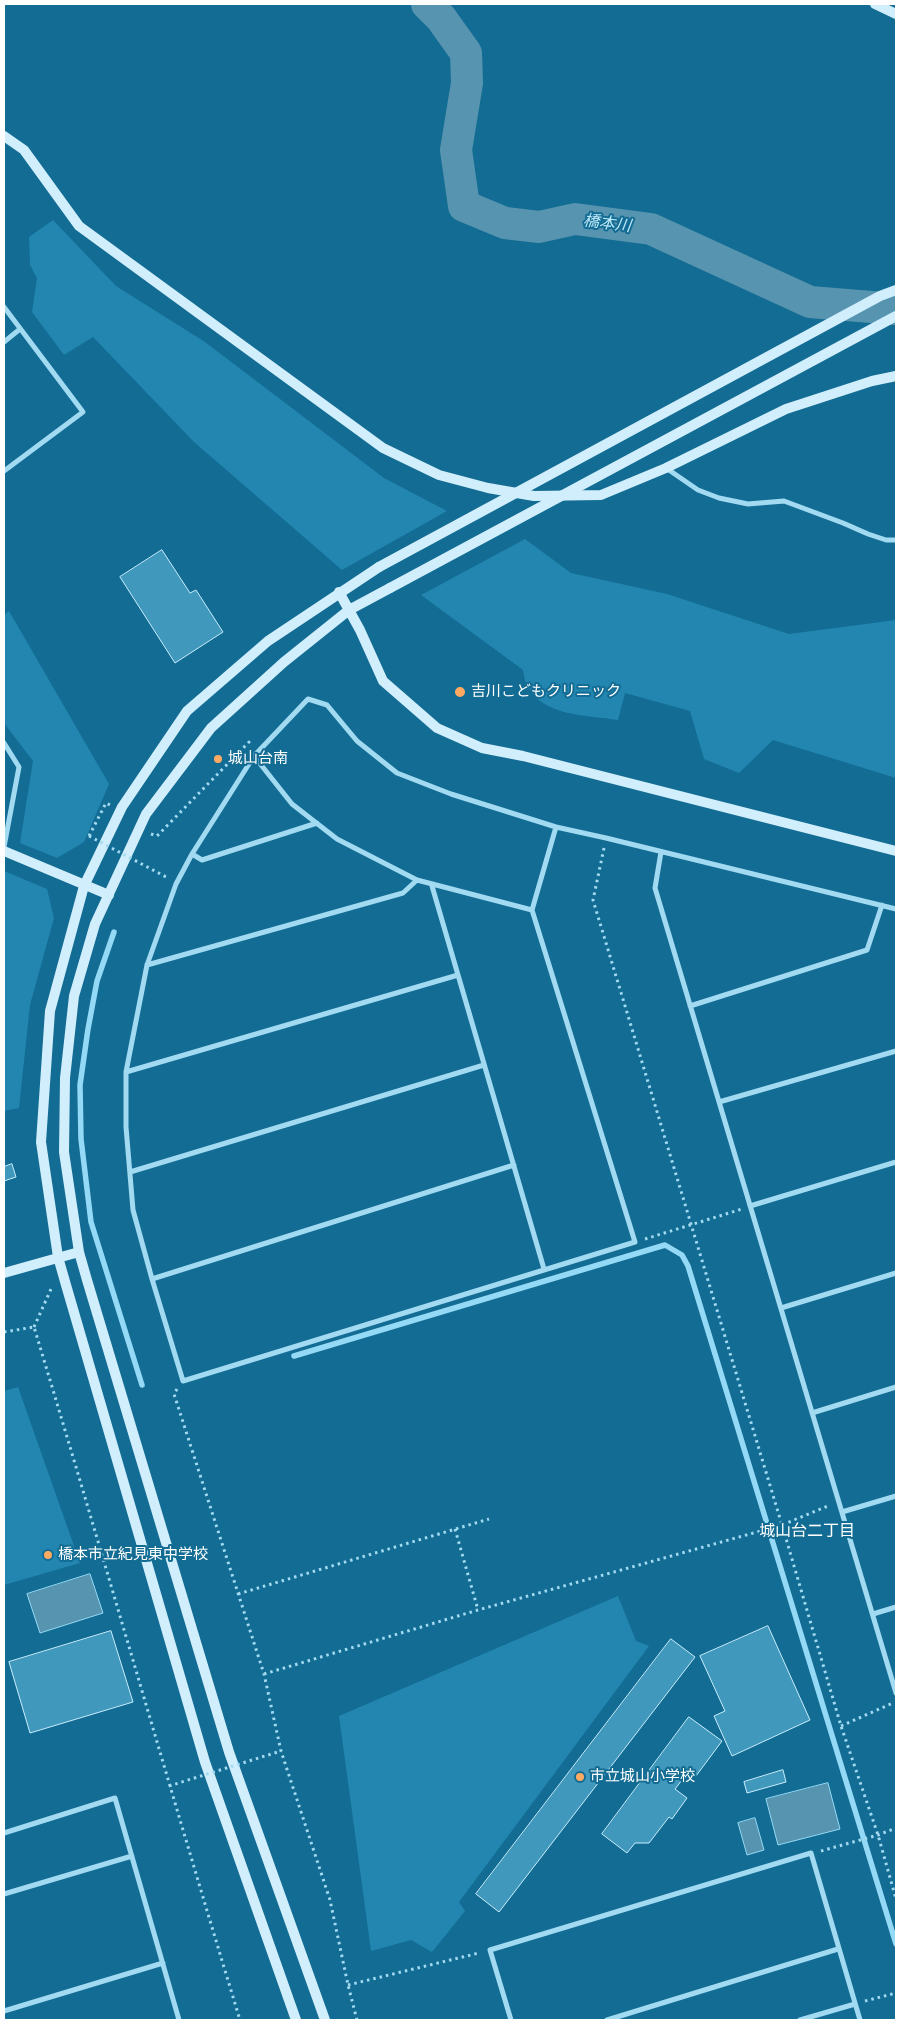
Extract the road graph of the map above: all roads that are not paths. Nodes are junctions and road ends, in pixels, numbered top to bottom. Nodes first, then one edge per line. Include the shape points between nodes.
1 (875, 4) edge
2 (896, 14) edge
3 (4, 136) edge
4 (896, 290) edge
5 (4, 307) edge
6 (896, 316) edge
7 (20, 329) junction
8 (4, 342) edge
9 (896, 376) edge
10 (666, 468) junction
11 (4, 471) edge
12 (896, 540) edge
13 (339, 592) junction
14 (349, 610) junction
15 (4, 743) edge
16 (254, 756) junction
17 (317, 822) junction
18 (556, 827) junction
19 (4, 847) edge
20 (4, 851) edge
21 (896, 851) edge
22 (661, 852) junction
23 (192, 854) junction
24 (417, 880) junction
25 (84, 886) junction
26 (432, 886) junction
27 (109, 895) junction
28 (882, 905) junction
29 (896, 909) edge
30 (532, 910) junction
31 (147, 965) junction
32 (458, 975) junction
33 (690, 1006) junction
34 (896, 1051) edge
35 (484, 1065) junction
36 (126, 1072) junction
37 (719, 1102) junction
38 (896, 1162) edge
39 (514, 1165) junction
40 (130, 1172) junction
41 (750, 1206) junction
42 (79, 1252) junction
43 (58, 1257) junction
44 (544, 1269) junction
45 (4, 1273) edge
46 (896, 1273) edge
47 (152, 1279) junction
48 (781, 1308) junction
49 (896, 1387) edge
50 (812, 1413) junction
51 (896, 1496) edge
52 (842, 1512) junction
53 (896, 1607) edge
54 (873, 1614) junction
55 (896, 1693) edge
56 (4, 1833) edge
57 (132, 1856) junction
58 (4, 1894) edge
59 (838, 1949) junction
60 (163, 1963) junction
61 (855, 2004) junction
62 (4, 2011) edge
63 (179, 2020) edge
64 (296, 2020) edge
65 (326, 2020) edge
66 (511, 2020) edge
67 (607, 2020) edge
68 (800, 2020) edge
69 (860, 2020) edge

1 - 2 street
3 - 10 street via 24,150 79,226 383,448 439,475 534,496 601,495
4 - 13 street, bridge via 379,567
5 - 7 street
6 - 14 street, bridge
7 - 8 street
7 - 11 street via 84,412
9 - 10 street via 786,409
10 - 12 street via 698,490 719,498 748,504 784,501 868,534
13 - 14 street
13 - 25 street via 268,640 187,711 122,807
14 - 21 street via 383,681 437,728 482,748
14 - 27 street via 284,662 211,728 146,814
15 - 19 street via 19,767
16 - 17 street via 292,804
16 - 18 street via 308,698 327,706 357,741 397,773 451,794
16 - 23 street
17 - 23 street via 202,860
17 - 24 street via 338,839
18 - 22 street
18 - 30 street
20 - 25 street
22 - 28 street
22 - 33 street via 655,888
23 - 31 street via 176,884
24 - 26 street
24 - 31 street via 403,893
25 - 27 street
25 - 43 street via 50,1011 42,1123 41,1142
26 - 30 street
26 - 32 street
27 - 42 street via 95,924 74,996 65,1078 64,1152
28 - 29 street
28 - 33 street via 867,950
30 - 44 street via 635,1242
31 - 36 street
32 - 35 street
32 - 36 street
33 - 37 street
34 - 37 street
35 - 39 street
35 - 40 street
36 - 40 street
37 - 41 street
38 - 41 street
39 - 44 street
39 - 47 street
40 - 47 street via 134,1210
41 - 48 street
42 - 43 street
42 - 65 street via 229,1752
43 - 45 street
43 - 64 street via 205,1762
44 - 47 street via 183,1381
46 - 48 street
48 - 50 street
49 - 50 street
50 - 52 street
51 - 52 street
52 - 54 street
53 - 54 street
54 - 55 street
56 - 57 street via 115,1798
57 - 58 street
57 - 60 street
59 - 61 street
59 - 66 street via 811,1854 490,1950
59 - 67 street
60 - 62 street
60 - 63 street
61 - 68 street
61 - 69 street

